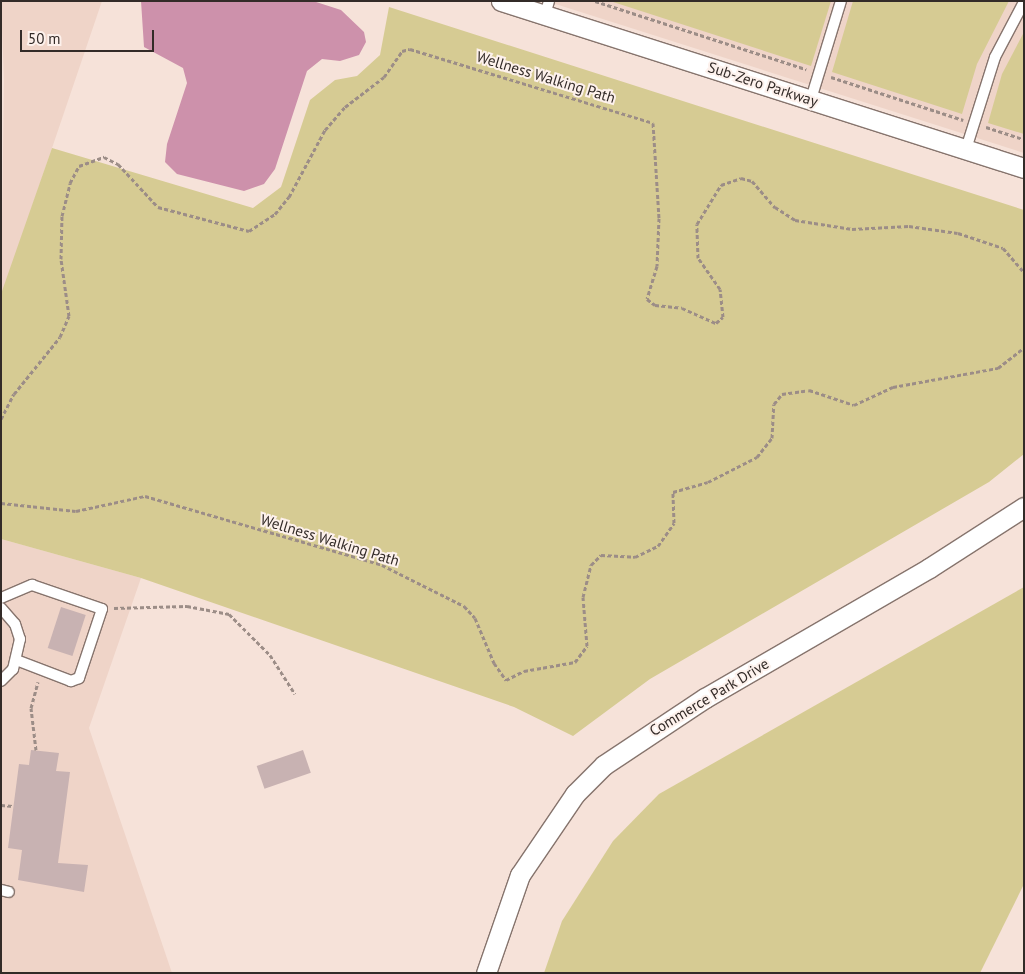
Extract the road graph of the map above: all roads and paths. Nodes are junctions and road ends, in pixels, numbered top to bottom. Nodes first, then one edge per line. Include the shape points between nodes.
1 (501, 1) edge
2 (840, 1) edge
3 (1024, 2) edge
4 (547, 8) edge
5 (810, 99) junction
6 (966, 149) junction
7 (1024, 168) edge
8 (1024, 272) edge
9 (1024, 348) edge
10 (1, 419) edge
11 (1, 503) edge
12 (1024, 506) edge
13 (1, 598) edge
14 (96, 604) junction
15 (1, 608) edge
16 (16, 660) junction
17 (42, 670) junction
18 (1, 681) edge
19 (295, 694) dead end
20 (36, 750) dead end
21 (1, 805) edge
22 (13, 806) dead end
23 (486, 973) edge

1 - 4 street, Sub-Zero Parkway
2 - 5 lane
3 - 6 lane via 995,56
4 - 5 street, Sub-Zero Parkway
5 - 6 street, Sub-Zero Parkway
6 - 7 street, Sub-Zero Parkway
8 - 10 path, Wellness Walking Path via 1003,248 958,233 909,226 852,229 795,220 775,207 752,181 740,178 721,186 697,224 698,258 720,288 723,317 716,323 682,308 656,305 647,298 657,266 659,218 653,124 410,49 402,51 384,77 345,107 325,130 289,197 275,214 249,231 158,207 118,164 104,157 79,166 70,183 62,216 61,259 70,316 60,337 14,394
9 - 11 path, Wellness Walking Path via 998,368 892,388 854,405 810,390 782,394 774,404 772,438 756,457 708,482 673,492 674,523 658,546 635,557 601,555 591,565 583,597 587,646 575,662 524,671 506,680 494,663 475,618 464,606 382,565 146,496 76,511
12 - 23 street, Commerce Park Drive via 929,568 697,703 604,765 575,794 520,875
13 - 14 lane via 32,585
14 - 17 lane via 103,616 79,678 71,681
14 - 19 path via 123,609 187,606 229,614 270,655
15 - 16 lane via 15,624 20,639
16 - 17 lane
16 - 18 lane
17 - 20 path via 32,699
21 - 22 path

